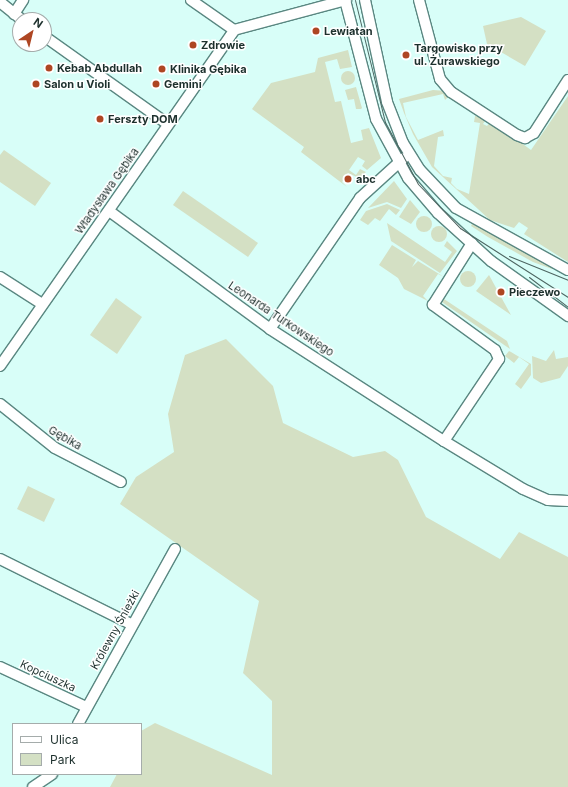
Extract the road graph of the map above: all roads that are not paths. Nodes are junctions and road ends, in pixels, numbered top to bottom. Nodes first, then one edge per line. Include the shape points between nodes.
1 (24, 0) edge
2 (191, 0) edge
3 (346, 0) edge
4 (365, 0) edge
5 (419, 0) edge
6 (0, 2) edge
7 (12, 12) edge
8 (20, 12) edge
9 (234, 30) junction
10 (52, 42) edge
11 (568, 80) edge
12 (168, 124) junction
13 (410, 155) junction
14 (398, 162) junction
15 (109, 211) junction
16 (472, 243) junction
17 (568, 270) edge
18 (0, 277) edge
19 (42, 304) junction
20 (568, 316) edge
21 (270, 329) junction
22 (0, 366) edge
23 (1, 408) edge
24 (444, 441) junction
25 (121, 482) dead end
26 (568, 501) edge
27 (175, 549) dead end
28 (0, 559) edge
29 (131, 624) junction
30 (0, 667) edge
31 (86, 707) junction
32 (78, 723) edge
33 (50, 775) edge
34 (32, 787) edge

1 - 8 street
2 - 9 street
3 - 9 street
3 - 14 street via 368,98
4 - 13 street via 387,102
5 - 11 street via 440,79 451,92 525,138 534,133
6 - 7 street
9 - 12 street, Władysława Gębika
10 - 12 street
12 - 15 street, Władysława Gębika
13 - 14 street
13 - 17 street via 430,184 456,208
14 - 16 street via 424,199
14 - 21 street via 360,198
15 - 19 street, Władysława Gębika
15 - 21 street, Leonarda Turkowskiego
16 - 20 street via 512,278
16 - 24 street via 433,305 495,350 499,359
18 - 19 street
19 - 22 street, Władysława Gębika
21 - 24 street, Leonarda Turkowskiego
23 - 25 street, Gębika via 55,448
24 - 26 street, Leonarda Turkowskiego via 523,489 548,500
27 - 29 street, Królewny Śnieżki
28 - 29 street
29 - 31 street, Królewny Śnieżki
30 - 31 street, Kopciuszka
31 - 32 street, Królewny Śnieżki
33 - 34 street

